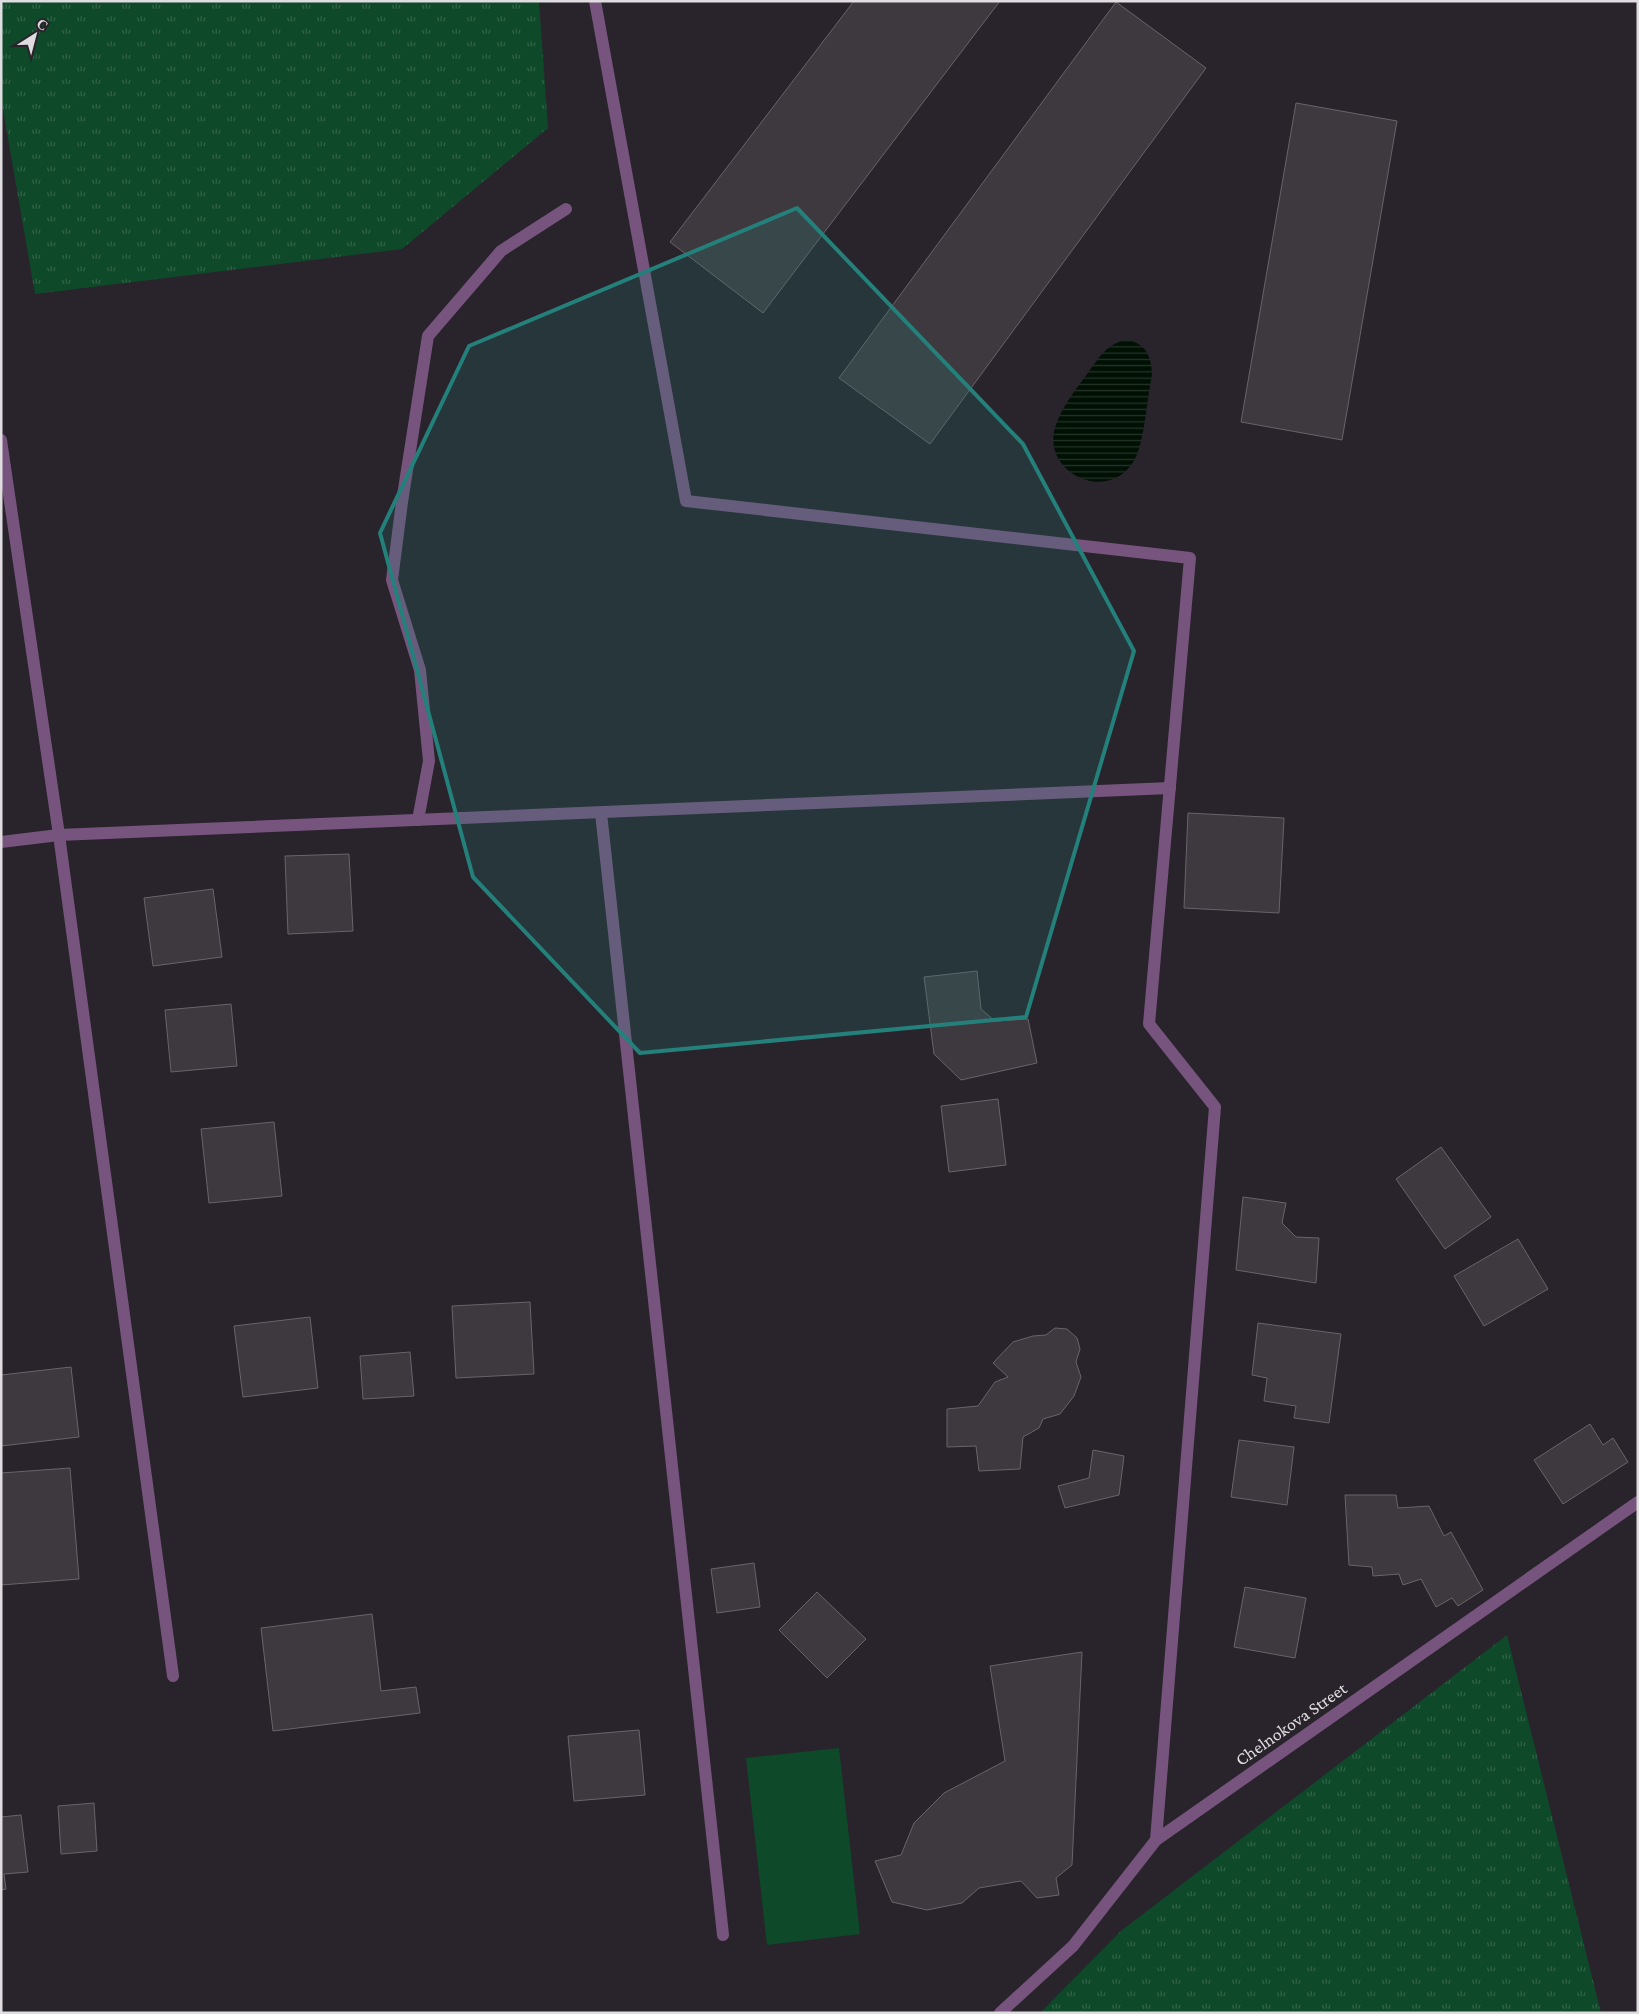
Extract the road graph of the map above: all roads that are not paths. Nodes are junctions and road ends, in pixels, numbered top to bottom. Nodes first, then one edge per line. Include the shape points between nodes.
1 (595, 1) edge
2 (566, 209) dead end
3 (1, 440) edge
4 (1170, 788) junction
5 (601, 812) junction
6 (418, 820) junction
7 (59, 835) junction
8 (1, 842) edge
9 (1638, 1502) edge
10 (173, 1676) dead end
11 (1156, 1840) junction
12 (723, 1935) dead end
13 (1000, 2013) edge

1 - 4 street via 686,501 1190,558
2 - 6 street via 501,251 428,336 392,580 420,670 429,761
3 - 7 street
4 - 5 street
4 - 11 street via 1149,1024 1215,1107
5 - 6 street
5 - 12 street
6 - 7 street
7 - 8 street
7 - 10 street
9 - 11 street, Chelnokova Street
11 - 13 street, Chelnokova Street via 1073,1946

